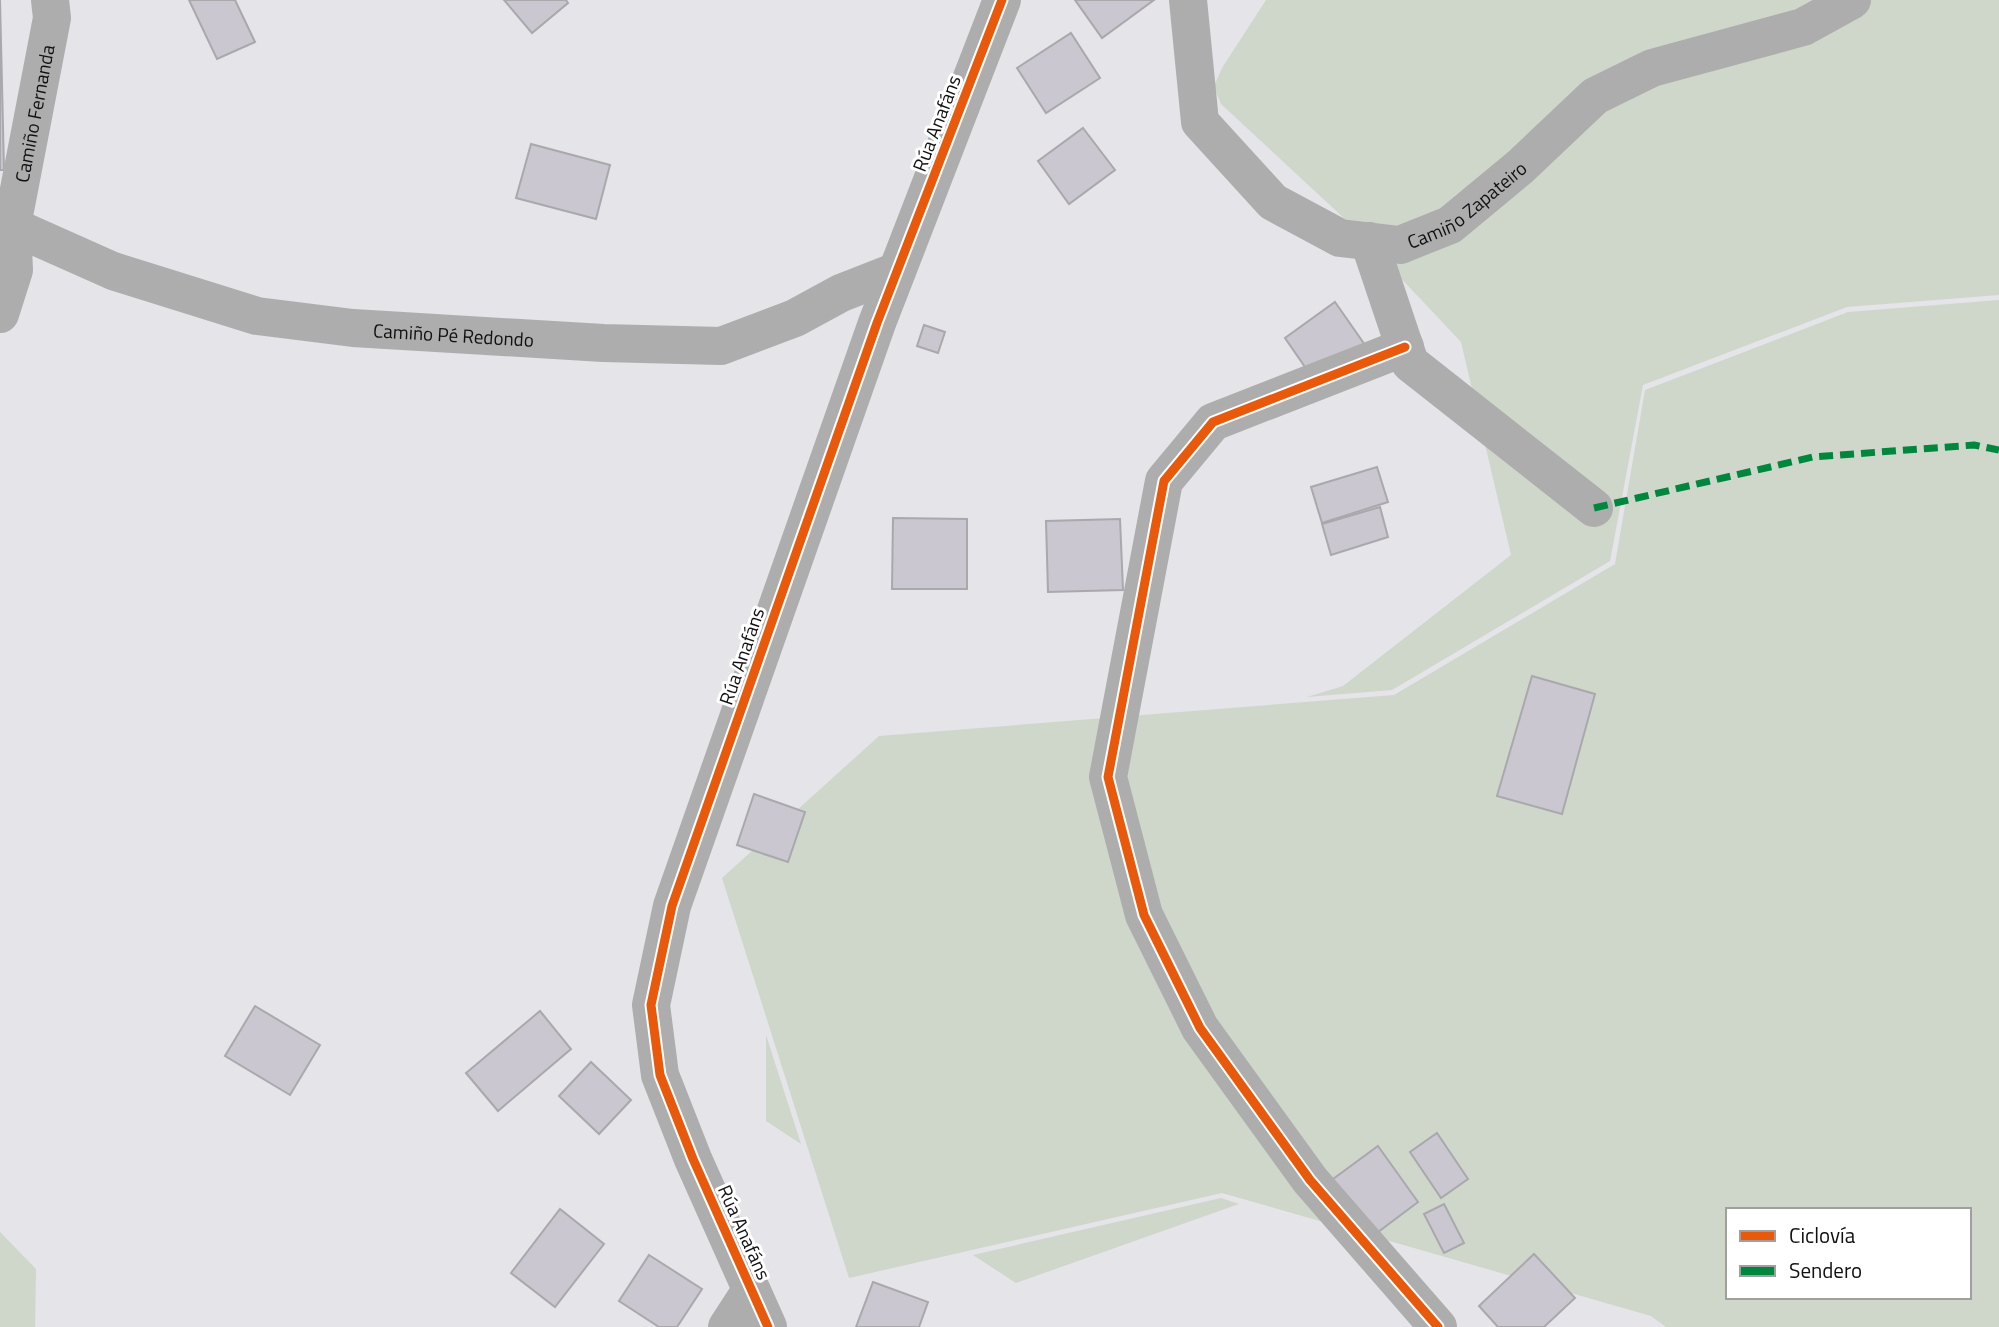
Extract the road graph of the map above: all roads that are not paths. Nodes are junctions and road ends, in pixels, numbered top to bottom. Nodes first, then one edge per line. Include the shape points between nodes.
1 (50, 0) edge
2 (1002, 0) edge
3 (1188, 0) edge
4 (1852, 0) edge
5 (6, 227) edge
6 (1369, 241) junction
7 (897, 271) junction
8 (0, 314) edge
9 (1405, 347) junction
10 (1594, 508) dead end
11 (751, 1290) junction
12 (727, 1327) edge
13 (768, 1327) edge
14 (1438, 1327) edge

1 - 5 street, Camiño Fernanda via 52,18
2 - 7 street, Rúa Anafáns
3 - 6 street, Camiño Zapateiro via 1200,122 1273,202 1340,238
4 - 6 street, Camiño Zapateiro via 1803,27 1652,68 1595,96 1450,225 1399,245
5 - 7 street, Camiño Pé Redondo via 113,271 257,316 353,328 603,343 721,346
5 - 8 street, Camiño Fernanda via 14,270
6 - 9 street
7 - 11 street, Rúa Anafáns via 672,906 651,1005 660,1075
9 - 10 street via 1410,363
9 - 14 street via 1213,422 1164,481 1108,777 1144,915 1200,1028 1310,1180
11 - 12 street
11 - 13 street, Rúa Anafáns

